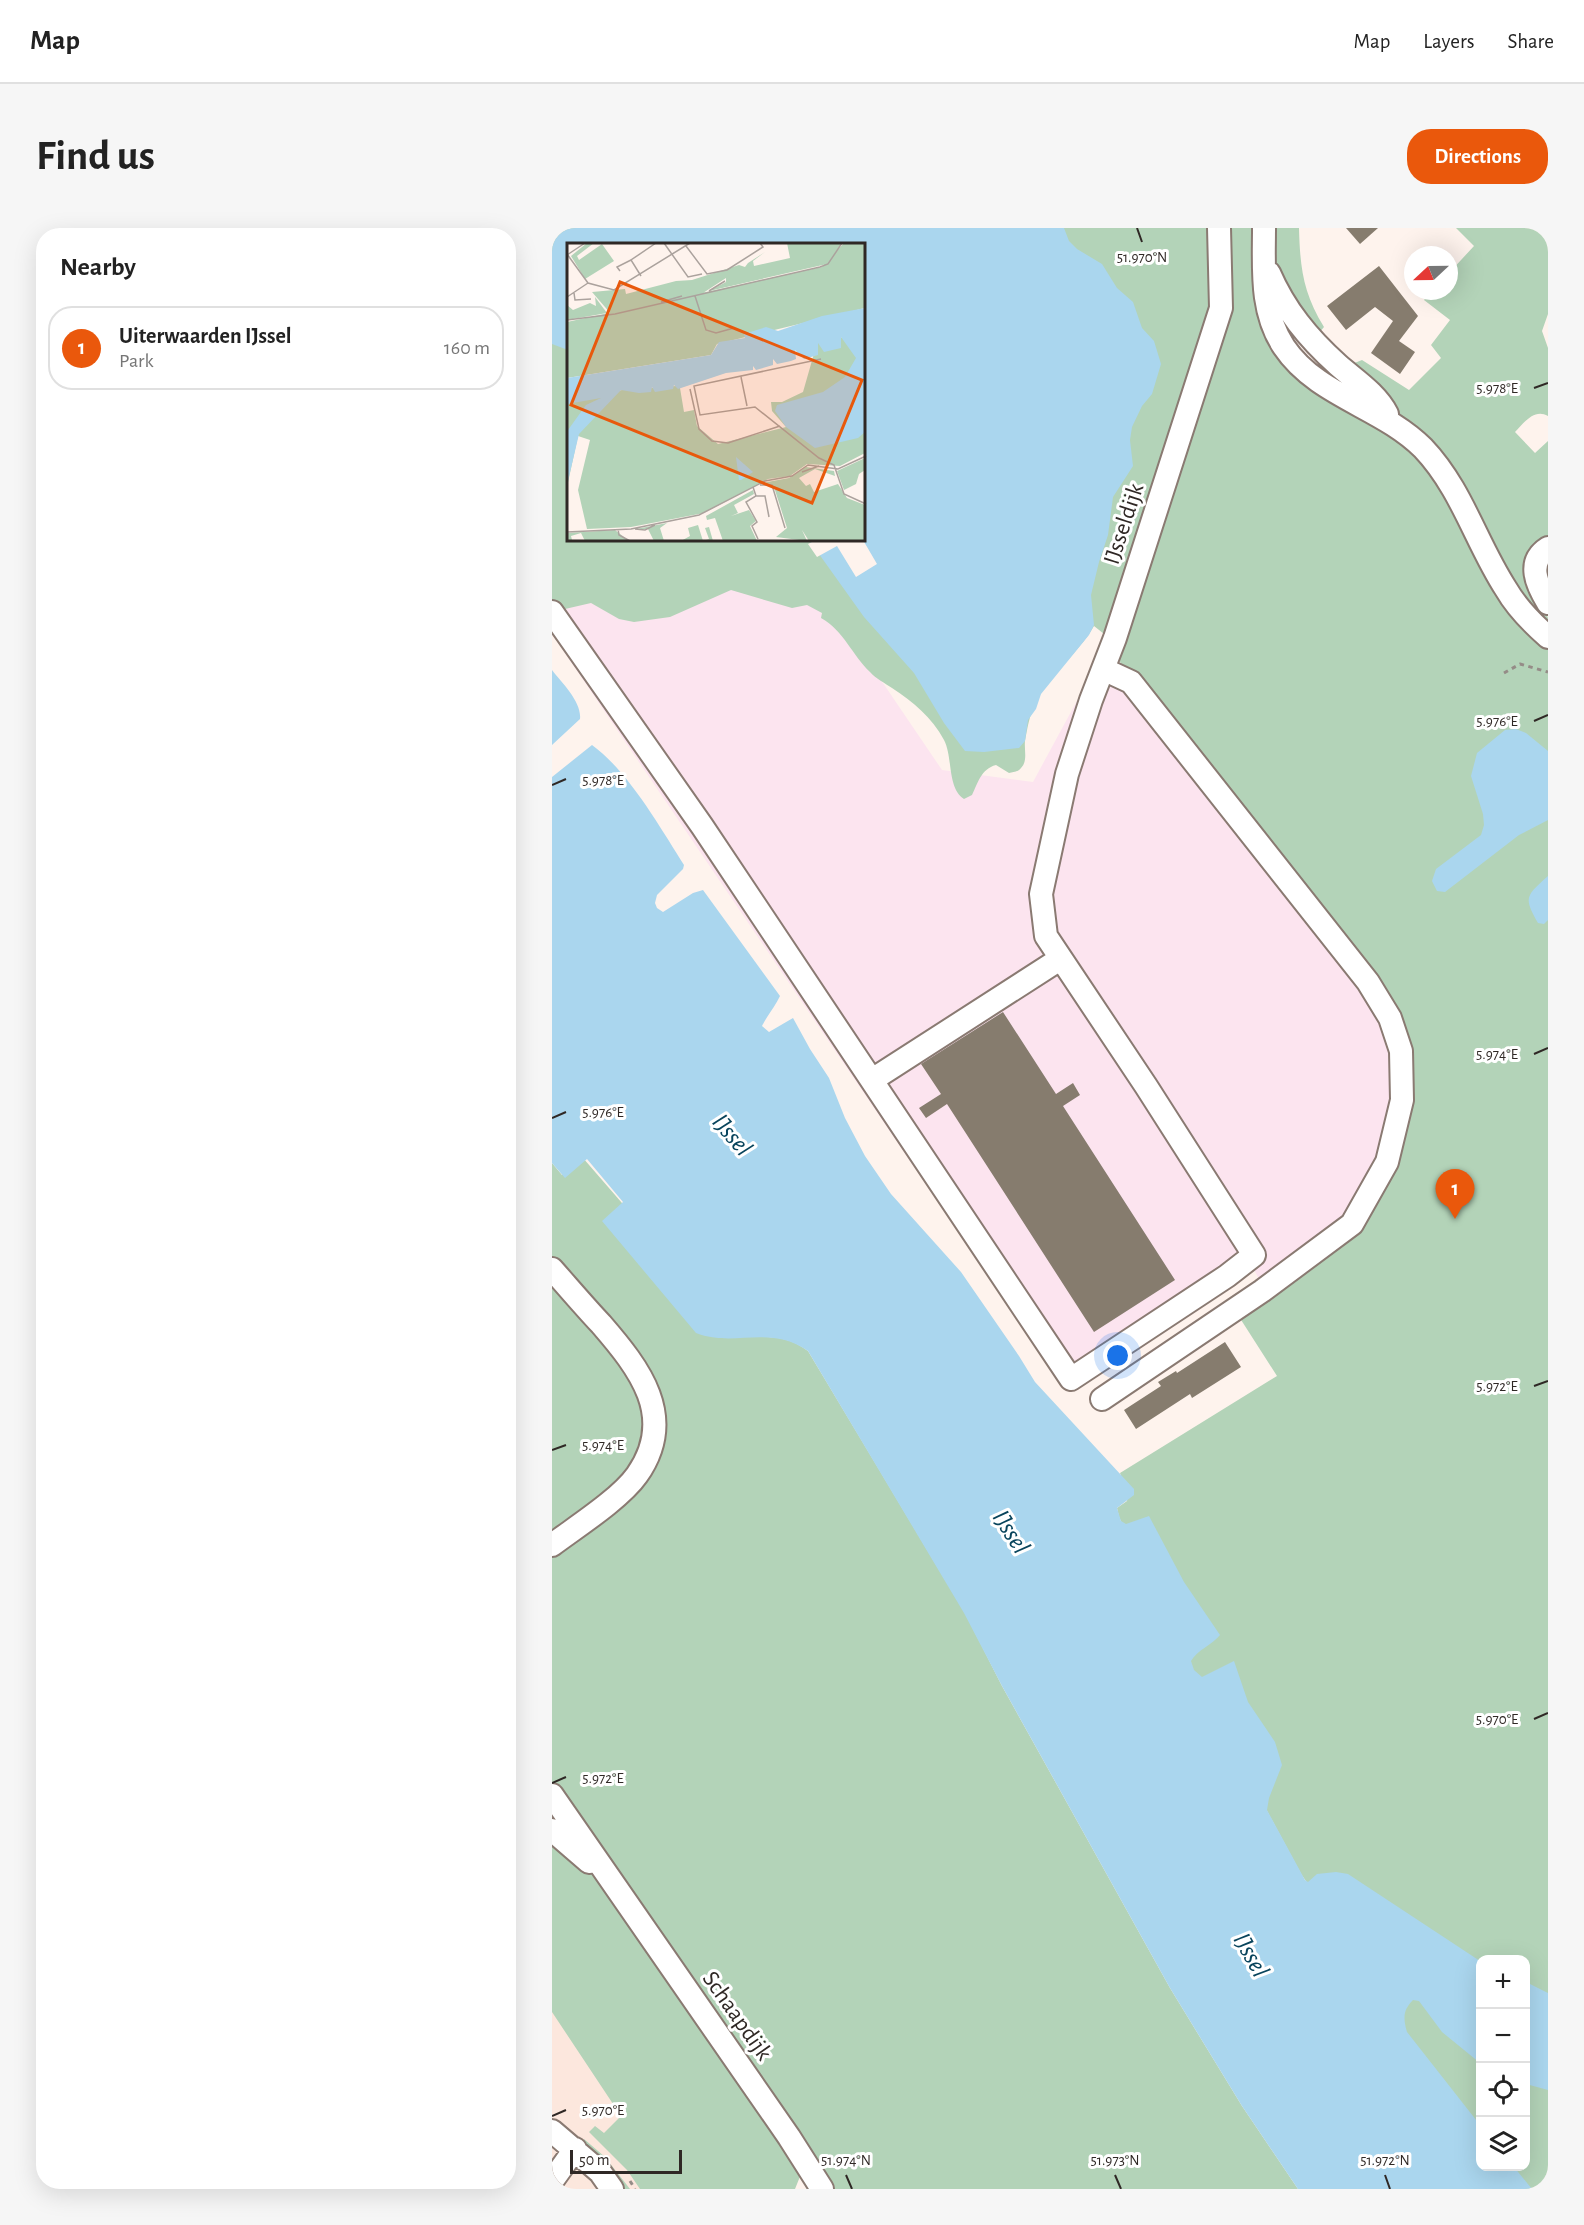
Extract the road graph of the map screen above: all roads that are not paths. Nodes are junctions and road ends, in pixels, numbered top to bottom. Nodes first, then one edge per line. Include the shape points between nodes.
1 (1219, 228) edge
2 (1264, 228) edge
3 (1548, 548) edge
4 (1548, 603) edge
5 (552, 612) edge
6 (1548, 637) edge
7 (1103, 669) junction
8 (1060, 959) junction
9 (872, 1080) junction
10 (552, 1269) edge
11 (1102, 1399) dead end
12 (552, 1545) edge
13 (552, 1795) edge
14 (552, 1830) edge
15 (608, 1874) junction
16 (552, 2131) edge
17 (575, 2149) junction
18 (552, 2181) edge
19 (612, 2189) edge
20 (822, 2189) edge

1 - 7 street, IJsseldijk via 1221,308
2 - 6 street via 1267,307 1284,347 1297,364 1326,386 1392,423 1422,447 1459,497 1504,588
3 - 4 street via 1534,568
5 - 9 street via 702,826
7 - 8 street, IJsseldijk via 1067,774 1041,894 1046,936
7 - 11 street via 1131,682 1368,982 1390,1018 1401,1051 1402,1100 1387,1162 1352,1224 1262,1291
8 - 9 street
8 - 9 street, IJsseldijk via 1254,1255 1071,1379
10 - 12 street via 639,1372 655,1412 653,1436 636,1476 591,1517
13 - 15 street, Schaapdijk
14 - 15 street, Schaapdijk
15 - 20 street, Schaapdijk
16 - 17 street
17 - 18 street
17 - 19 street

